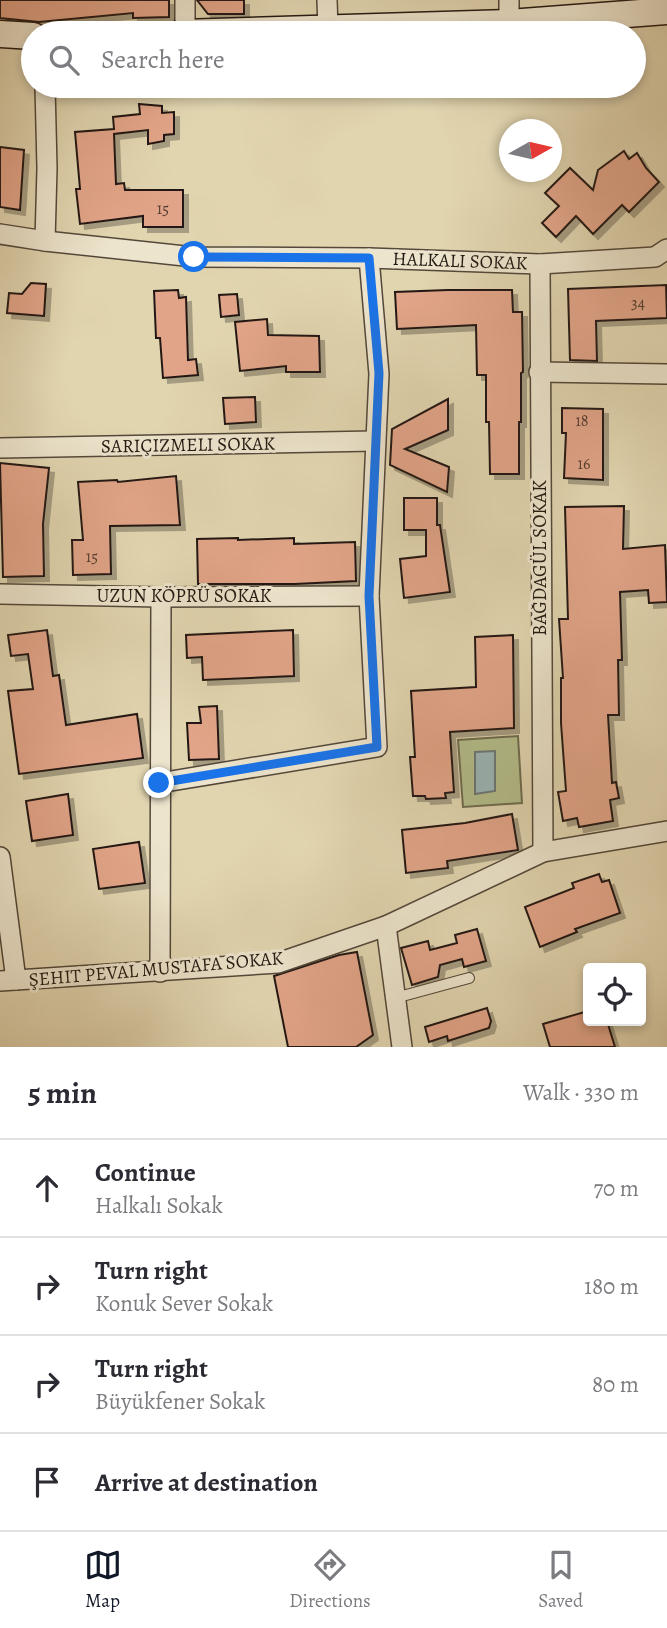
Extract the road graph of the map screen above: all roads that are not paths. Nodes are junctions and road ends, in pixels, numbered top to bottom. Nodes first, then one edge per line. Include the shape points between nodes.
1 (185, 0) edge
2 (327, 0) edge
3 (667, 11) edge
4 (509, 12) edge
5 (184, 21) edge
6 (328, 21) edge
7 (413, 21) edge
8 (0, 34) edge
9 (21, 35) edge
10 (45, 98) edge
11 (0, 234) edge
12 (45, 241) junction
13 (667, 249) edge
14 (369, 258) junction
15 (540, 264) junction
16 (539, 372) junction
17 (667, 374) edge
18 (375, 441) junction
19 (0, 447) edge
20 (0, 594) edge
21 (369, 596) junction
22 (161, 597) junction
23 (159, 783) junction
24 (667, 831) edge
25 (543, 852) junction
26 (0, 857) edge
27 (386, 926) junction
28 (160, 972) junction
29 (469, 978) dead end
30 (8, 980) edge
31 (395, 998) junction
32 (402, 1047) edge

1 - 5 street
2 - 6 street
3 - 4 street
4 - 7 street
8 - 9 street
10 - 12 street
11 - 12 street
12 - 14 street via 194,257
13 - 15 street via 655,257
14 - 15 street
14 - 18 street via 379,373
15 - 16 street, BAĞDAGÜL SOKAK
16 - 17 street
16 - 25 street, BAĞDAGÜL SOKAK
18 - 19 street
18 - 21 street
20 - 22 street, UZUN KÖPRÜ SOKAK
21 - 22 street, UZUN KÖPRÜ SOKAK
21 - 23 street via 377,747
22 - 23 street
23 - 28 street
24 - 25 street, ŞEHIT PEVAL MUSTAFA SOKAK
25 - 27 street, ŞEHIT PEVAL MUSTAFA SOKAK
26 - 30 street
27 - 28 street, ŞEHIT PEVAL MUSTAFA SOKAK via 278,963
27 - 31 street
28 - 30 street, ŞEHIT PEVAL MUSTAFA SOKAK
29 - 31 lane
31 - 32 street

